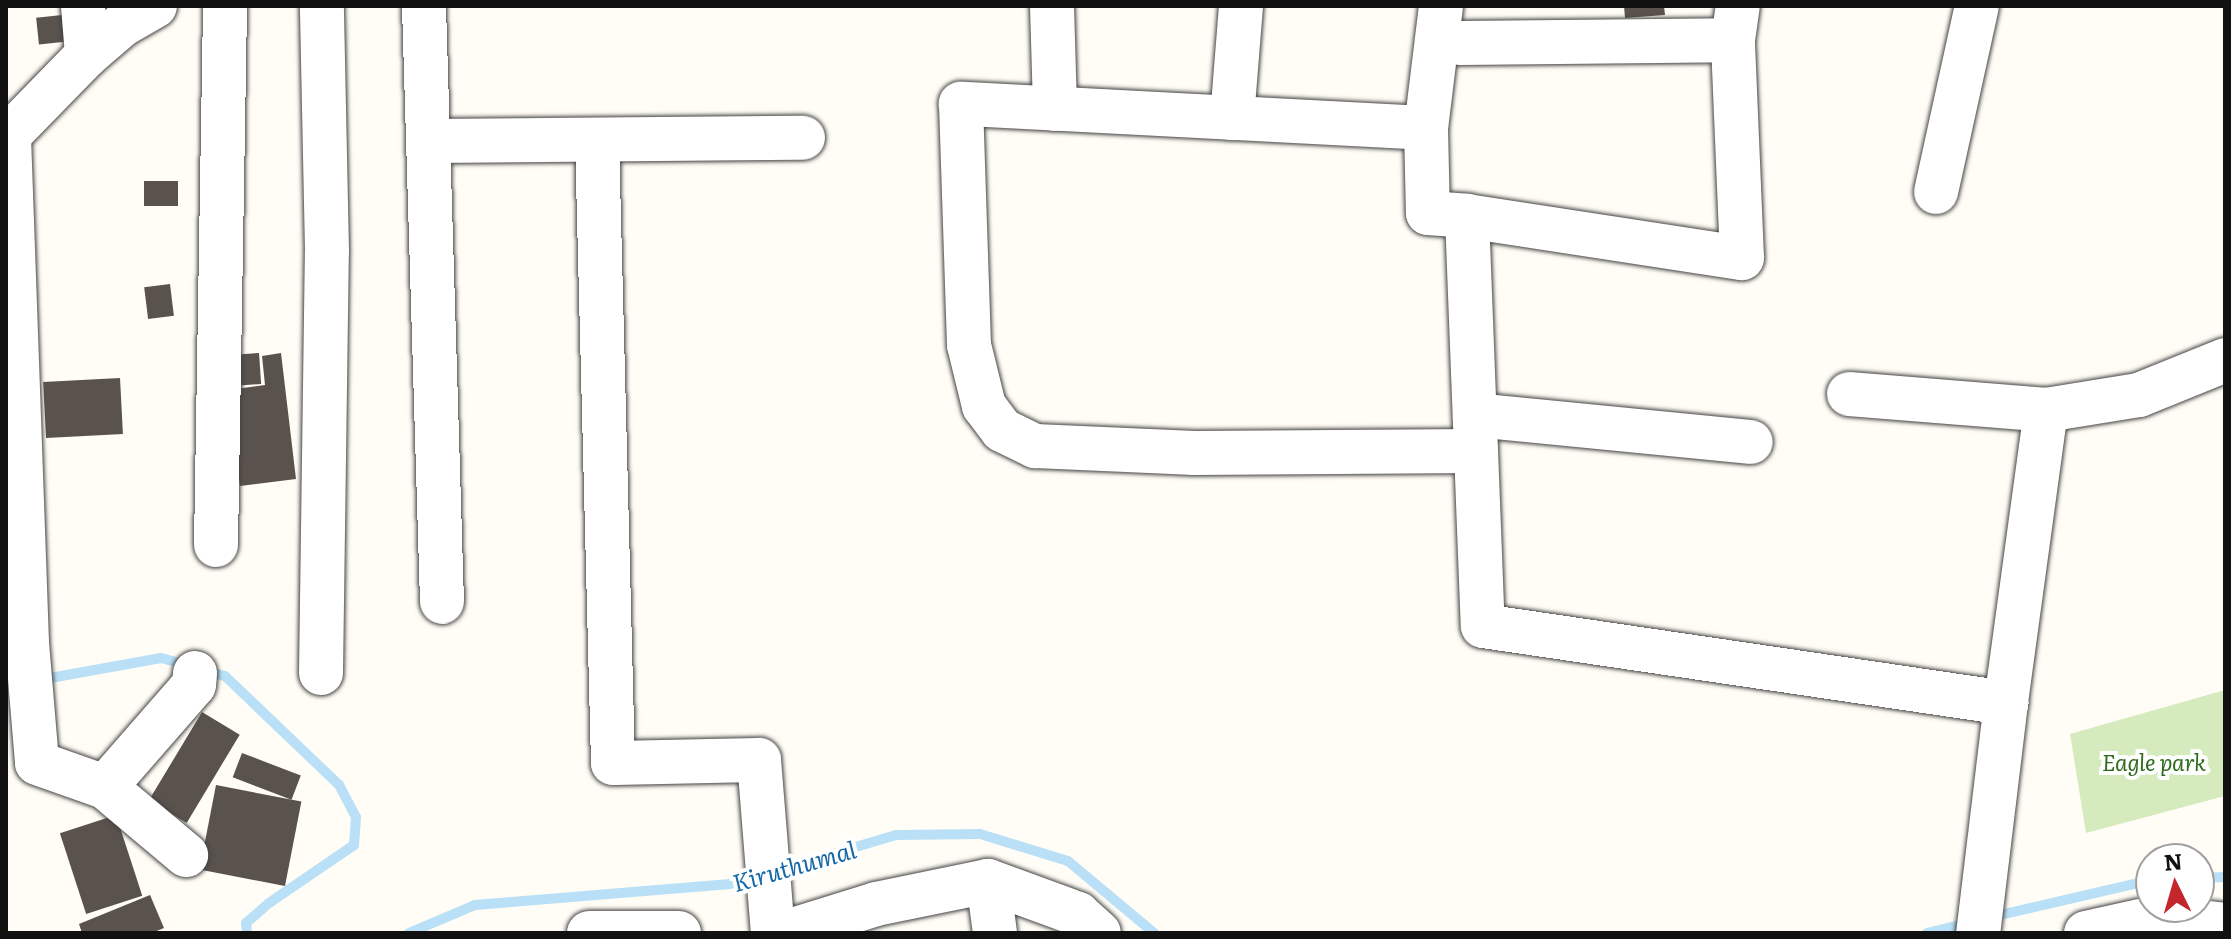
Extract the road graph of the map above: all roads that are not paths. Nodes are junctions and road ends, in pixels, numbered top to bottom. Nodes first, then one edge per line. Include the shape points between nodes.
1 (83, 6) edge
2 (155, 6) edge
3 (225, 6) edge
4 (322, 6) edge
5 (424, 6) edge
6 (1052, 6) edge
7 (1241, 6) edge
8 (1977, 6) edge
9 (1736, 23) edge
10 (1450, 25) edge
11 (87, 55) junction
12 (1055, 109) junction
13 (1232, 118) junction
14 (1426, 128) junction
15 (7, 138) edge
16 (803, 138) dead end
17 (597, 140) junction
18 (428, 141) junction
19 (1936, 192) dead end
20 (1467, 216) junction
21 (2225, 360) edge
22 (1849, 394) dead end
23 (2046, 410) junction
24 (1476, 433) junction
25 (1751, 442) dead end
26 (216, 545) dead end
27 (442, 602) dead end
28 (195, 673) dead end
29 (321, 673) dead end
30 (2006, 703) junction
31 (105, 787) junction
32 (186, 855) dead end
33 (988, 881) junction
34 (2225, 925) edge
35 (589, 933) edge
36 (679, 933) edge
37 (773, 933) edge
38 (783, 933) edge
39 (995, 933) edge
40 (1099, 933) edge
41 (1978, 933) edge
42 (2086, 933) edge

1 - 11 street
2 - 11 street
3 - 26 street
4 - 29 street via 327,251
5 - 18 street
6 - 12 street
7 - 13 street
8 - 19 street
9 - 10 street
9 - 20 street via 1742,258
10 - 14 street
11 - 15 street
12 - 13 street
12 - 24 street via 961,104 969,345 984,406 1002,430 1035,446 1195,453
13 - 14 street
14 - 20 street via 1428,213
15 - 31 street via 27,643 37,763
16 - 17 street
17 - 18 street
17 - 37 street via 613,763 759,760
18 - 27 street
20 - 24 street
21 - 23 street via 2139,395
22 - 23 street
23 - 30 street
24 - 25 street
24 - 30 street via 1483,626
28 - 31 street via 194,685
30 - 41 street
31 - 32 street
33 - 38 street via 876,904
33 - 39 street
33 - 40 street via 1078,914
34 - 42 street via 2158,917
35 - 36 street

